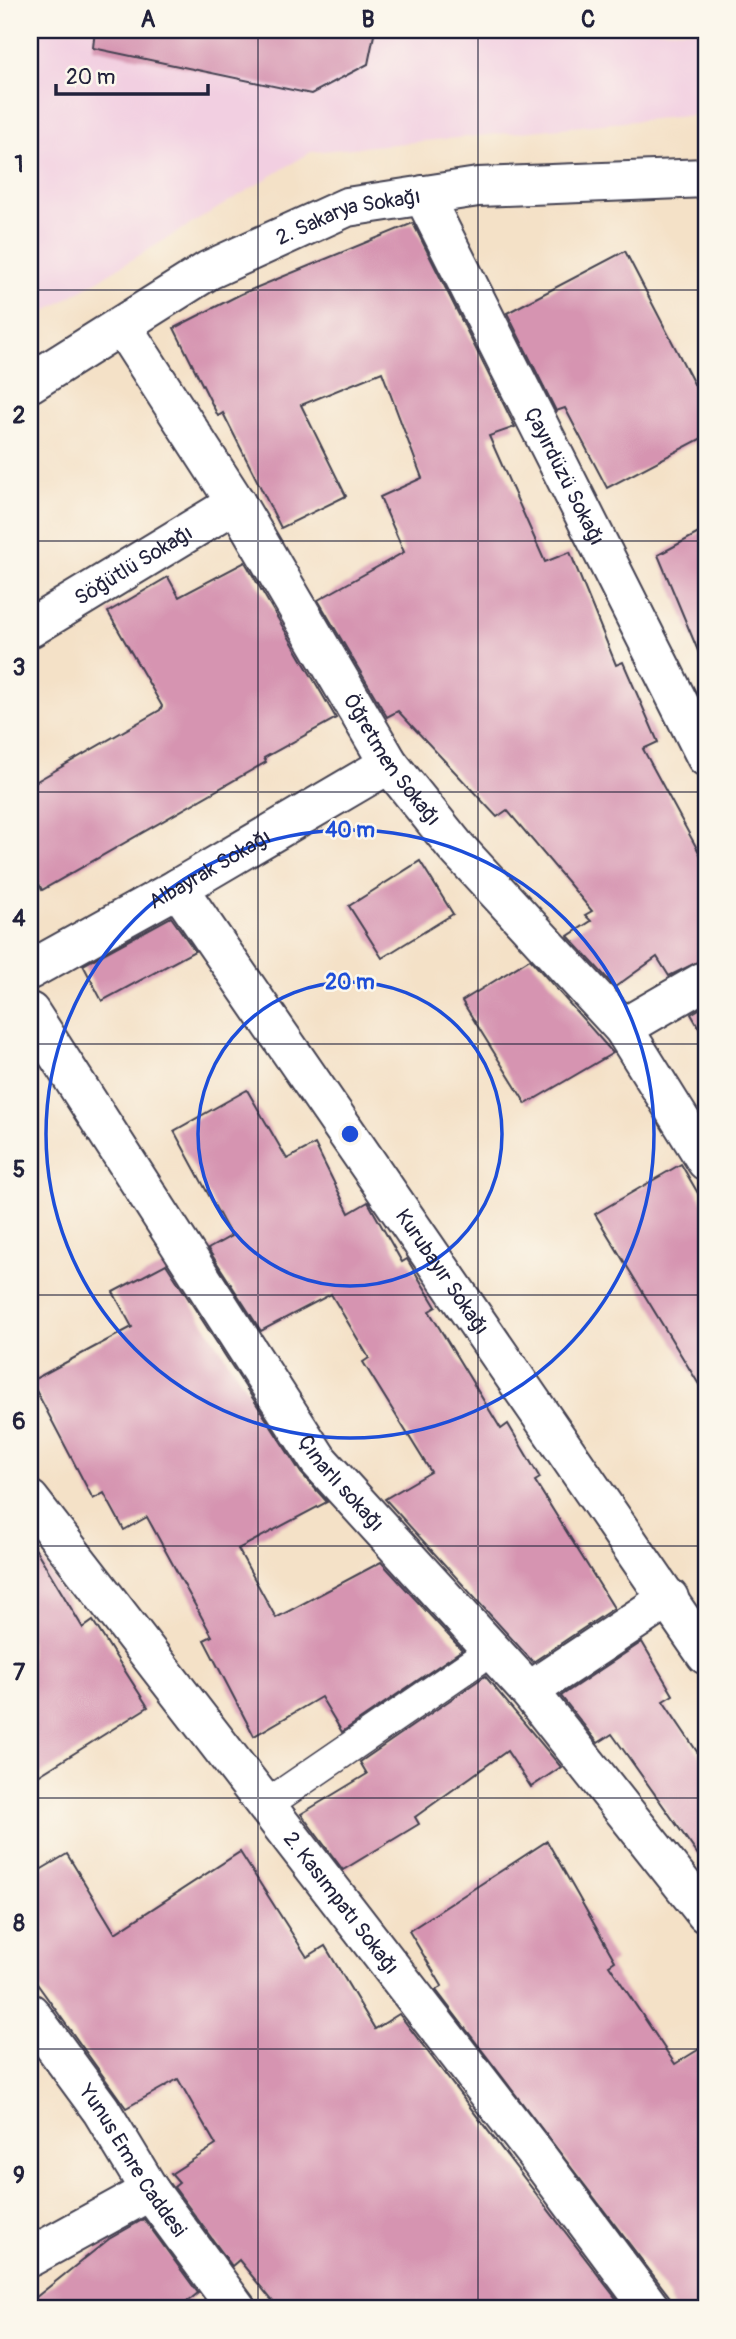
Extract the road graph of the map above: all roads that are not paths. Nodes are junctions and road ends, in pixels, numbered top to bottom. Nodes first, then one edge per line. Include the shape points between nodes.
1 (706, 178) edge
2 (423, 195) junction
3 (122, 326) junction
4 (30, 383) edge
5 (236, 503) junction
6 (30, 628) edge
7 (706, 758) edge
8 (389, 764) junction
9 (178, 888) junction
10 (30, 970) edge
11 (706, 980) edge
12 (30, 1012) edge
13 (623, 1028) junction
14 (706, 1161) edge
15 (30, 1500) edge
16 (669, 1598) junction
17 (492, 1650) junction
18 (706, 1655) edge
19 (528, 1691) junction
20 (266, 1805) junction
21 (706, 1914) edge
22 (30, 2013) edge
23 (150, 2191) junction
24 (30, 2257) edge
25 (237, 2309) edge
26 (651, 2309) edge

1 - 2 street, 2. Sakarya Sokağı via 478,187
2 - 3 street, 2. Sakarya Sokağı via 347,207 209,270
2 - 7 street, Çayırdüzü Sokağı
3 - 4 street, 2. Sakarya Sokağı
3 - 5 street, Öğretmen Sokağı
5 - 6 street, Söğütlü Sokağı
5 - 8 street, Öğretmen Sokağı
8 - 9 street, Albayrak Sokağı
8 - 13 street, Öğretmen Sokağı via 455,846
9 - 10 street, Albayrak Sokağı
9 - 16 street, Kurubayır Sokağı
11 - 13 street
12 - 17 street, Çınarlı sokağı via 319,1461
13 - 14 street, Öğretmen Sokağı
15 - 20 street, 2. Kasımpatı Sokağı
16 - 18 street, Kurubayır Sokağı
16 - 19 street
17 - 19 street, Çınarlı sokağı
17 - 20 lane
19 - 21 street, Çınarlı sokağı
20 - 26 street, 2. Kasımpatı Sokağı
22 - 23 street, Yunus Emre Caddesi via 101,2110
23 - 24 street
23 - 25 street, Yunus Emre Caddesi

